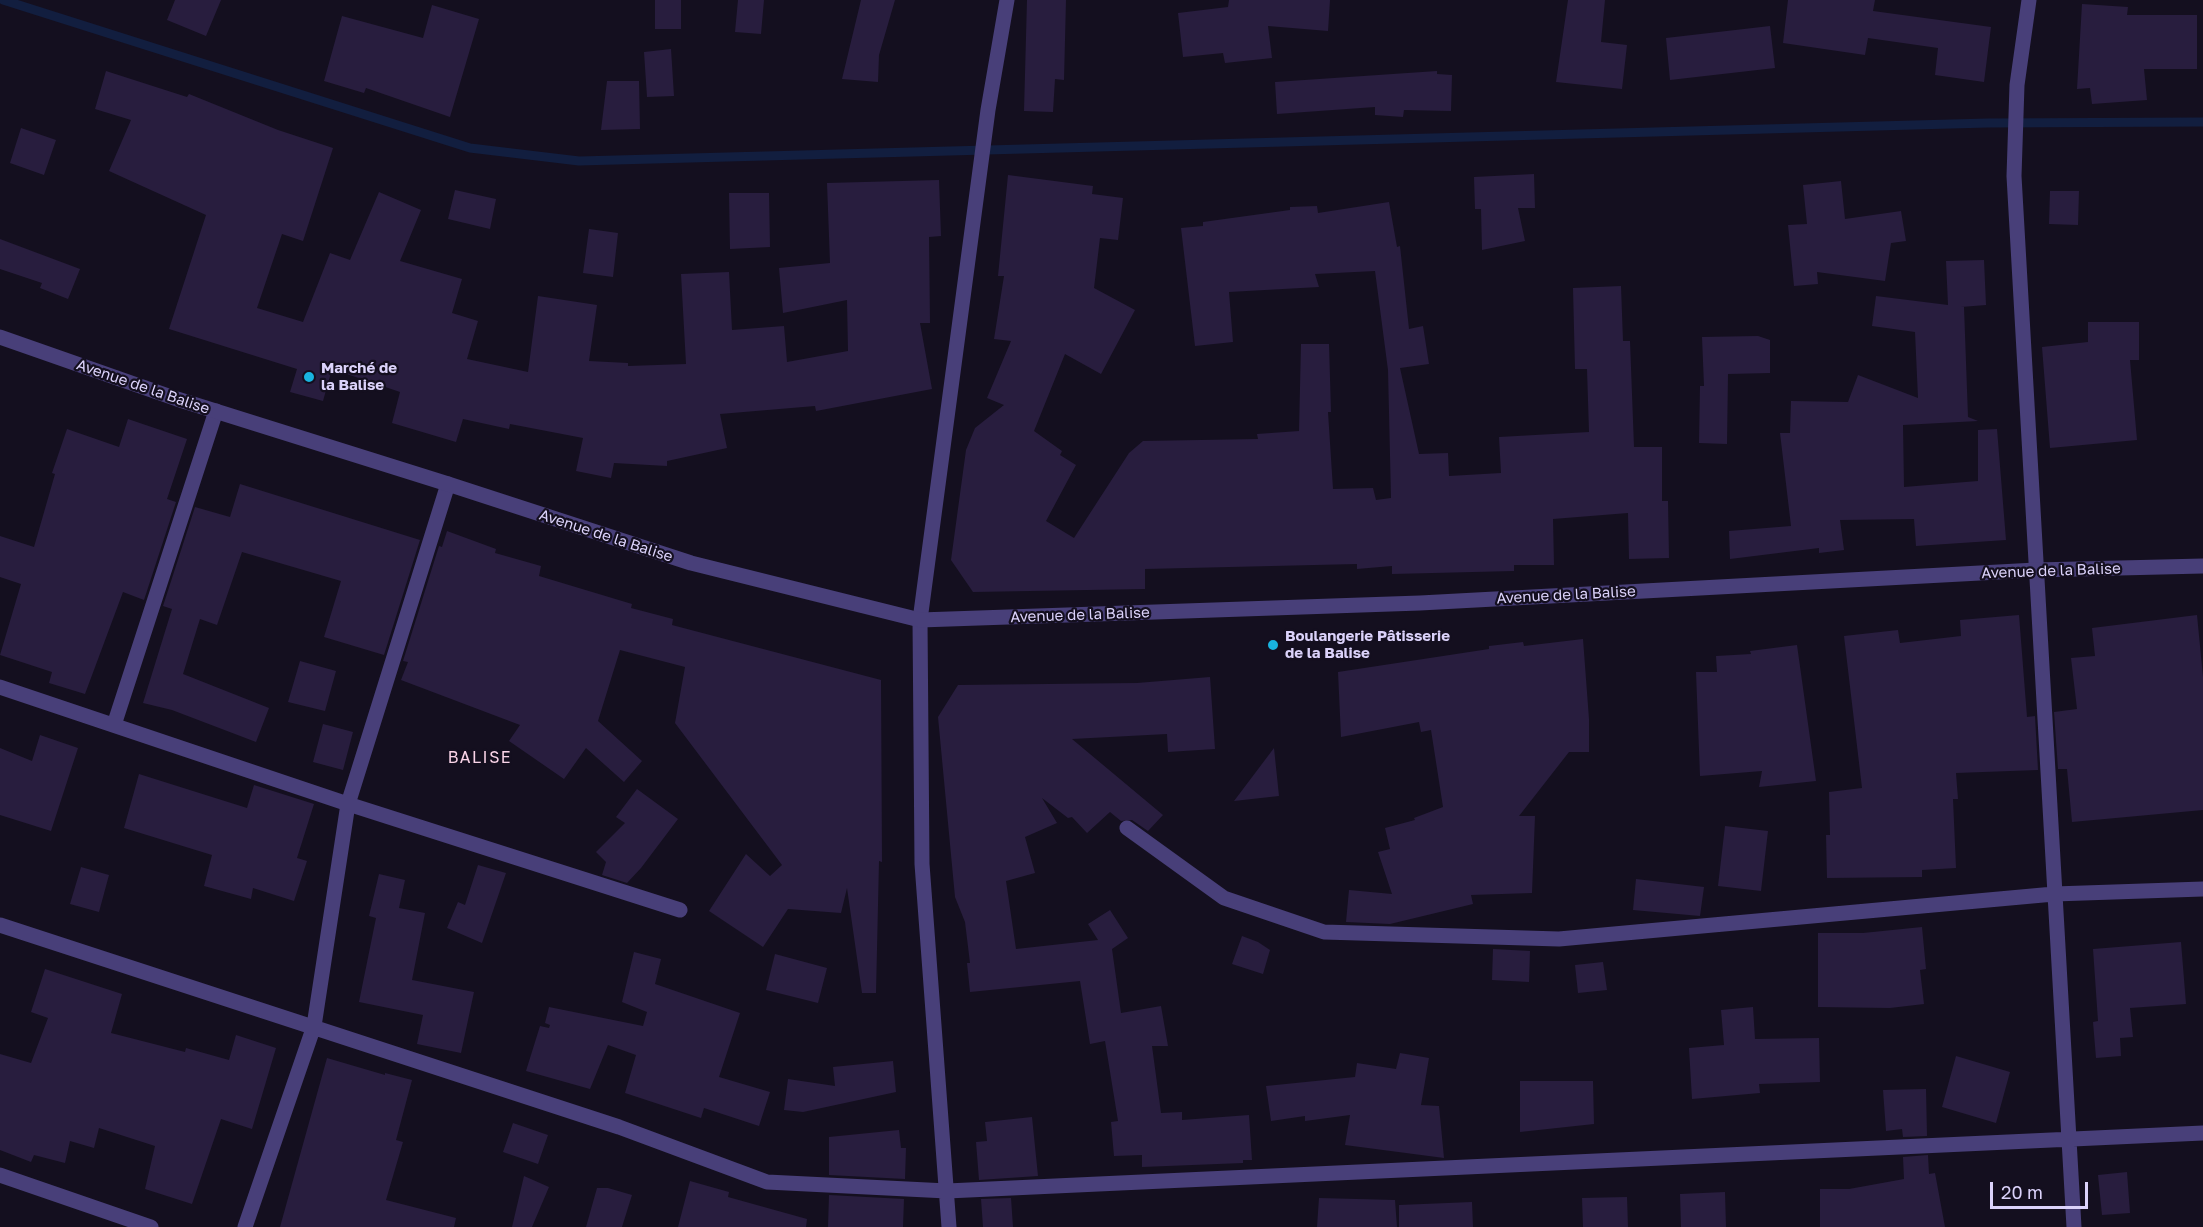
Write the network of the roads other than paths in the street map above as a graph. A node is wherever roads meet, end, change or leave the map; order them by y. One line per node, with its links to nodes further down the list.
1 (1007, 0): 8 (street)
2 (2029, 0): 7 (street)
3 (0, 337): 4 (street, Avenue de la Balise)
4 (216, 411): 5 (street, Avenue de la Balise); 10 (street)
5 (448, 484): 8 (street, Avenue de la Balise); 11 (street)
6 (2203, 566): 7 (street, Avenue de la Balise)
7 (2036, 570): 8 (street, Avenue de la Balise); 14 (street)
8 (920, 620): 21 (street)
9 (0, 687): 10 (street)
10 (114, 725): 11 (street)
11 (348, 804): 15 (street); 17 (street)
12 (1127, 828): 14 (street)
13 (2203, 889): 14 (street)
14 (2054, 894): 19 (street)
15 (680, 910)
16 (0, 926): 17 (street)
17 (314, 1026): 21 (street); 23 (street)
18 (2203, 1133): 19 (street)
19 (2071, 1139): 21 (street); 25 (street)
20 (0, 1175): 22 (street)
21 (946, 1191): 24 (street)
22 (151, 1227)
23 (245, 1227)
24 (949, 1227)
25 (2074, 1227)

